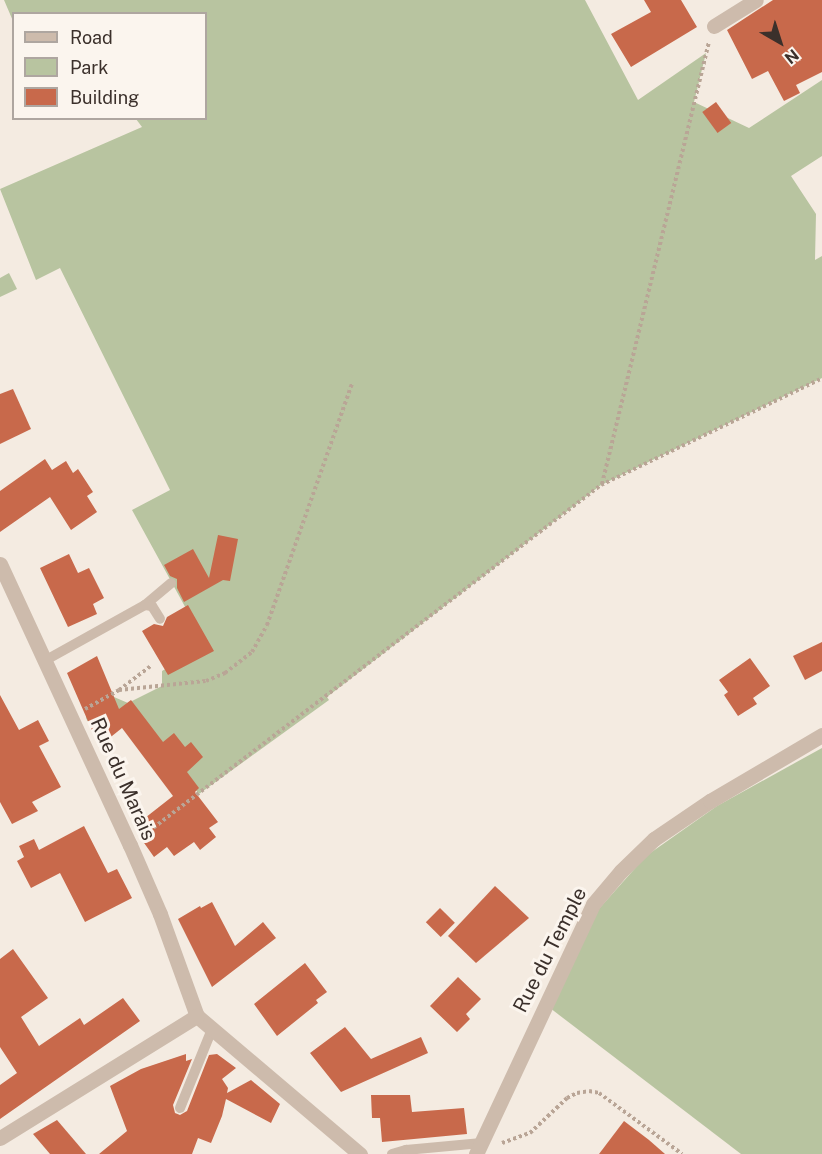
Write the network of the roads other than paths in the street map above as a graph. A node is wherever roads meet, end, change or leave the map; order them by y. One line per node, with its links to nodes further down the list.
1 (756, 0): 2 (street)
2 (714, 26)
3 (0, 564): 7 (street, Rue du Marais)
4 (171, 583): 5 (lane)
5 (145, 605): 6 (lane); 7 (lane)
6 (160, 619)
7 (46, 660): 9 (street, Rue du Marais)
8 (822, 735): 13 (street, Rue du Temple)
9 (197, 1016): 10 (street, Rue du Marais); 12 (street)
10 (212, 1029): 11 (lane); 14 (street, Rue du Marais)
11 (180, 1108)
12 (0, 1138)
13 (479, 1148): 15 (lane, Rue du Temple)
14 (360, 1154)
15 (392, 1154)

